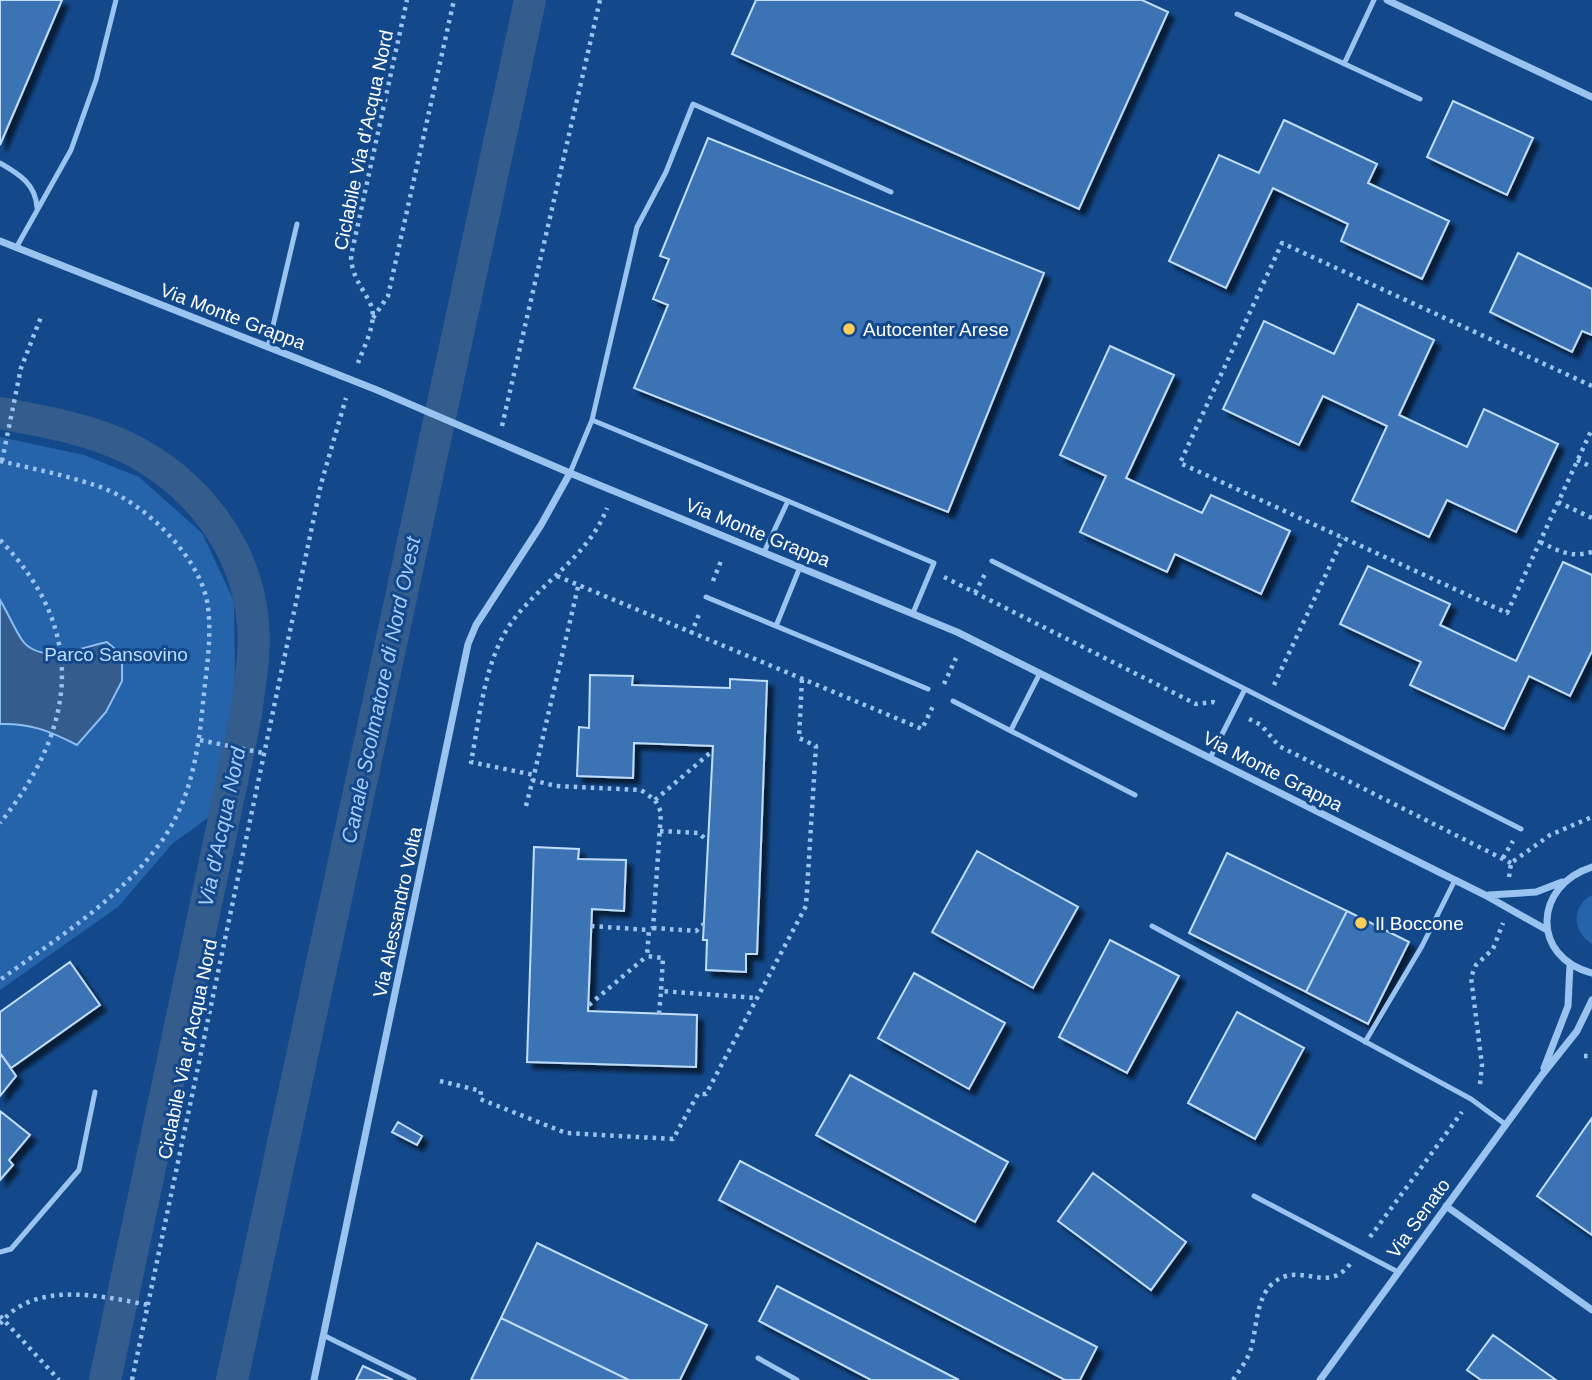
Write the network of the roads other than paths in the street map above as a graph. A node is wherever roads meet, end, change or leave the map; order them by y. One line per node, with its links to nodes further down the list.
1 (116, 0): 10 (lane)
2 (1374, 0): 5 (lane)
3 (1387, 0): 6 (street)
4 (1237, 14): 5 (lane)
5 (1344, 64): 7 (lane)
6 (1592, 97)
7 (1419, 99)
8 (0, 163): 10 (lane)
9 (891, 192): 15 (lane)
10 (37, 211): 13 (lane)
11 (297, 224): 14 (lane)
12 (0, 242): 13 (street, Via Monte Grappa)
13 (16, 248): 14 (street, Via Monte Grappa)
14 (268, 347): 16 (street, Via Monte Grappa)
15 (592, 421): 16 (lane); 17 (lane)
16 (570, 473): 18 (street, Via Monte Grappa); 50 (street, Via Alessandro Volta)
17 (788, 500): 18 (lane); 22 (lane)
18 (764, 552): 20 (street, Via Monte Grappa)
19 (992, 561): 26 (lane)
20 (800, 567): 22 (street, Via Monte Grappa); 23 (lane)
21 (706, 597): 23 (lane)
22 (913, 613): 24 (street, Via Monte Grappa)
23 (776, 626): 25 (lane)
24 (1040, 673): 28 (lane); 29 (street, Via Monte Grappa)
25 (928, 689)
26 (1245, 689): 29 (lane); 31 (lane)
27 (953, 701): 28 (lane)
28 (1011, 730): 30 (lane)
29 (1210, 758): 33 (street, Via Monte Grappa)
30 (1135, 796)
31 (1521, 829)
32 (1592, 867): 34 (street, Via Monte Grappa)
33 (1455, 880): 35 (street, Via Monte Grappa); 41 (lane)
34 (1562, 882): 35 (street, Via Monte Grappa); 37 (street)
35 (1485, 895): 37 (street, Via Monte Grappa)
36 (1152, 926): 41 (lane)
37 (1548, 930): 38 (street)
38 (1570, 964): 39 (street); 42 (street, Via Senato)
39 (1592, 973)
40 (1592, 1000): 42 (street, Via Senato)
41 (1365, 1042): 44 (lane)
42 (1542, 1075): 44 (street, Via Senato)
43 (95, 1092): 47 (lane)
44 (1506, 1124): 46 (street, Via Senato)
45 (1254, 1196): 48 (lane)
46 (1447, 1206): 48 (street, Via Senato); 49 (street)
47 (0, 1252)
48 (1398, 1272): 55 (street, Via Senato)
49 (1592, 1310)
50 (323, 1335): 52 (street, Via Alessandro Volta); 53 (lane)
51 (758, 1358): 54 (lane)
52 (314, 1380)
53 (414, 1380)
54 (797, 1380)
55 (1320, 1380)

